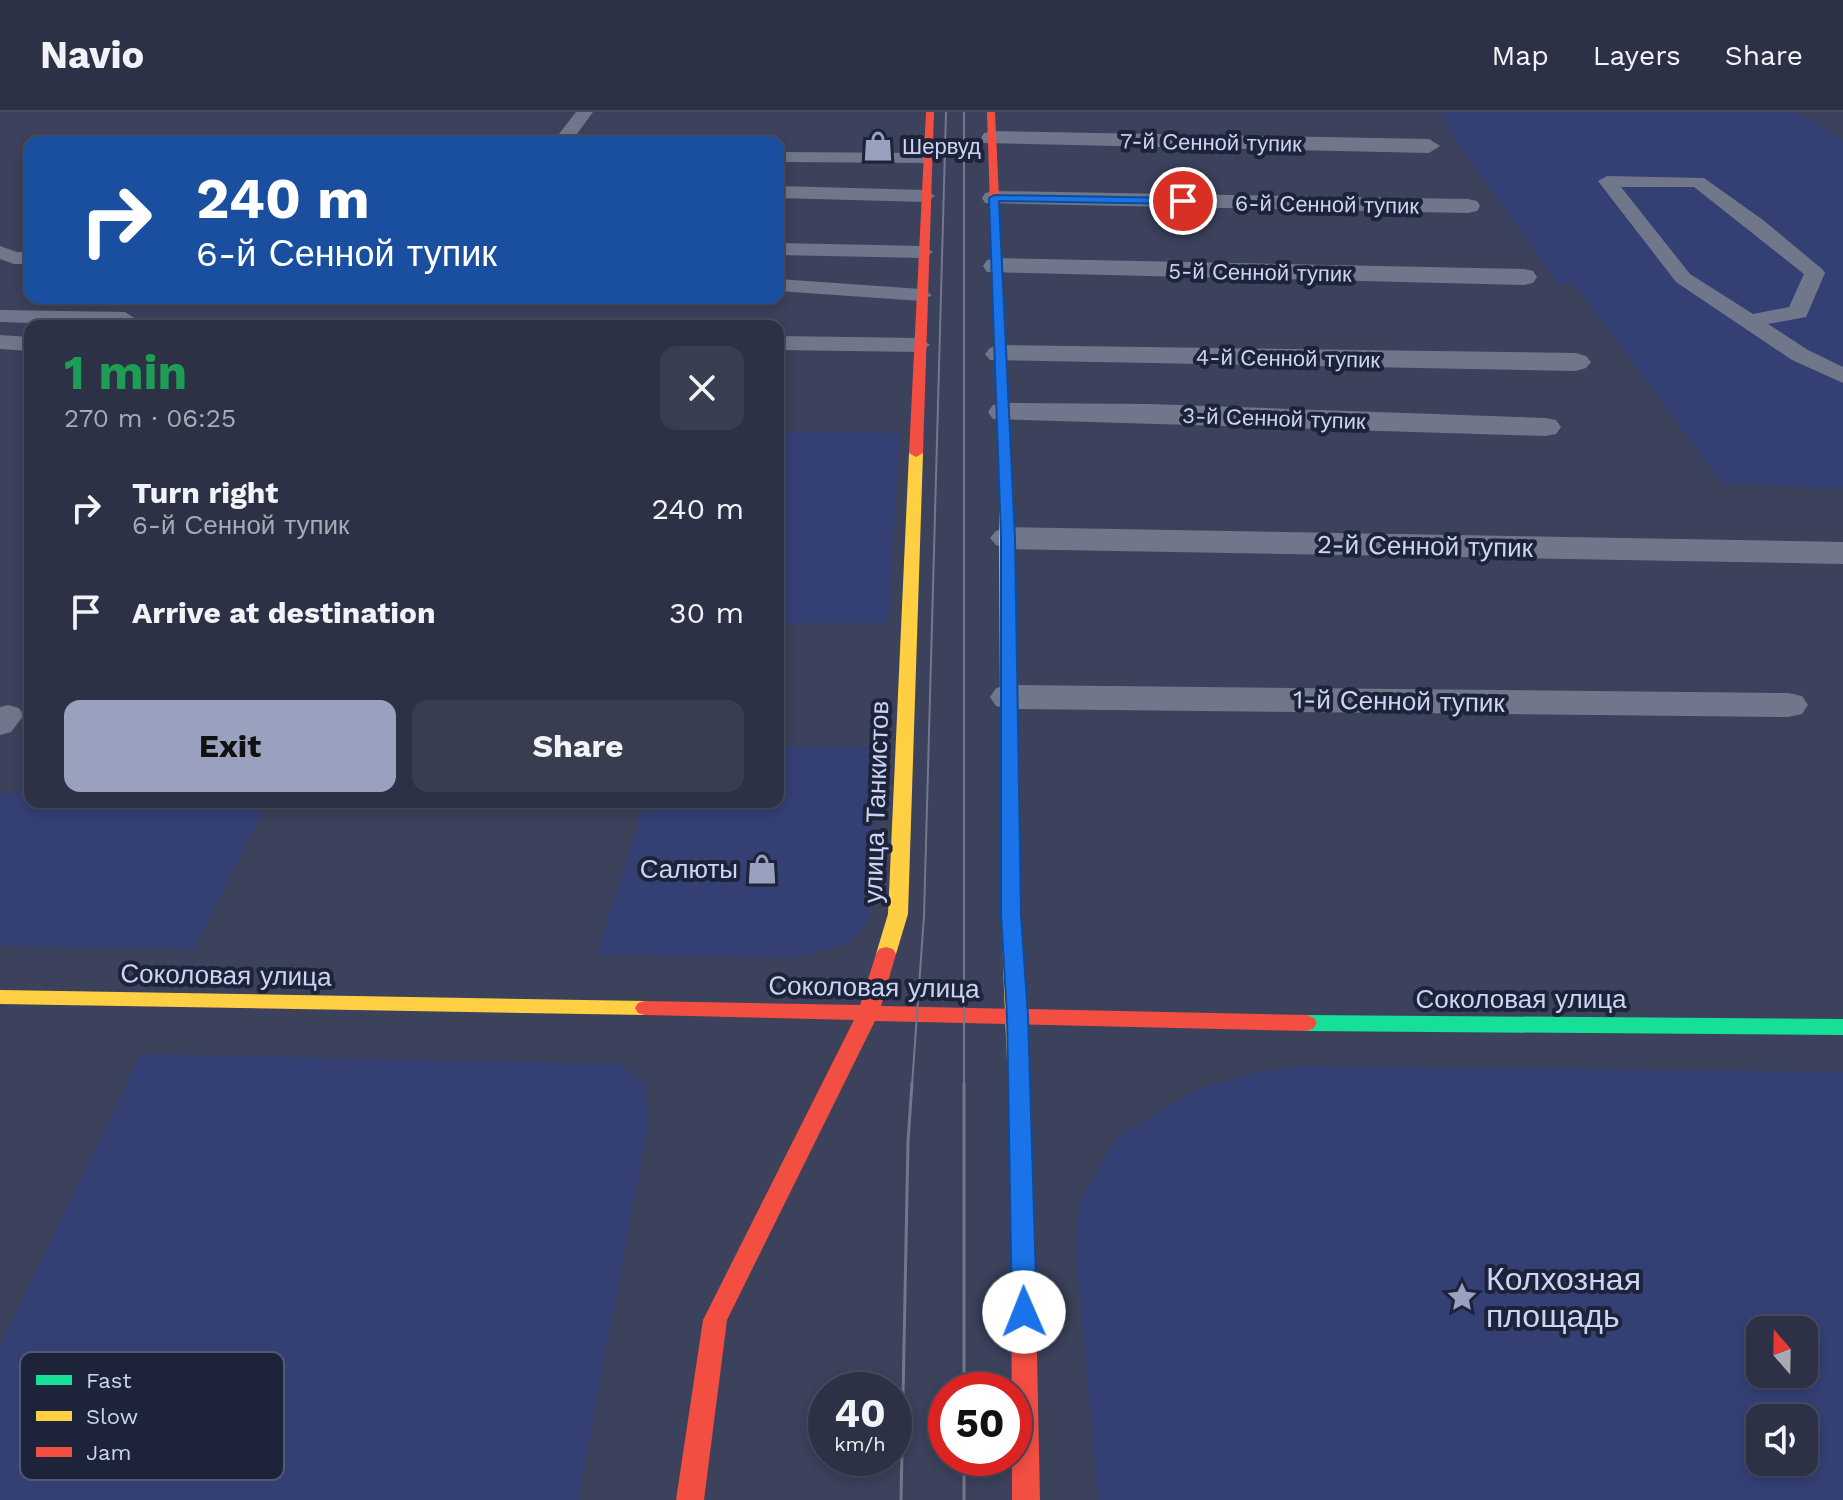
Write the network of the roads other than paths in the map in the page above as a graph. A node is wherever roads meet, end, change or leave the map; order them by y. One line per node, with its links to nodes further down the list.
1 (585, 112): 4 (lane)
2 (930, 112): 8 (main road, улица Танкистов)
3 (991, 112): 5 (main road)
4 (569, 136)
5 (992, 138): 6 (street, 7-й Сенной тупик); 10 (main road)
6 (1429, 146)
7 (784, 157): 8 (lane)
8 (930, 158): 11 (main road, улица Танкистов)
9 (784, 192): 11 (lane)
10 (994, 198): 12 (street, 6-й Сенной тупик); 18 (main road)
11 (925, 202): 13 (lane); 16 (main road, улица Танкистов)
12 (1468, 206)
13 (784, 208)
14 (784, 249): 16 (lane)
15 (0, 252): 17 (lane)
16 (923, 252): 21 (main road, улица Танкистов)
17 (24, 258)
18 (996, 266): 19 (street, 5-й Сенной тупик); 29 (main road)
19 (1524, 277)
20 (784, 285): 21 (lane)
21 (921, 295): 28 (main road, улица Танкистов)
22 (0, 316): 23 (lane)
23 (125, 319)
24 (1751, 321): 24 (lane); 31 (lane)
25 (0, 342): 27 (lane)
26 (784, 343): 28 (lane)
27 (24, 344)
28 (919, 345): 39 (main road, улица Танкистов)
29 (1000, 354): 30 (street, 4-й Сенной тупик); 32 (main road)
30 (1576, 362)
31 (1843, 376)
32 (1004, 412): 33 (street, 3-й Сенной тупик); 34 (main road)
33 (1545, 427)
34 (1008, 538): 35 (street, 2-й Сенной тупик); 36 (main road)
35 (1843, 553)
36 (1010, 697): 37 (street, 1-й Сенной тупик); 40 (main road)
37 (1788, 705)
38 (0, 997): 39 (main road, Соколовая улица)
39 (868, 1014): 40 (main road, Соколовая улица); 42 (main road, улица Танкистов)
40 (1018, 1016): 41 (main road, Соколовая улица); 43 (main road)
41 (1843, 1027)
42 (690, 1500)
43 (1026, 1500)

